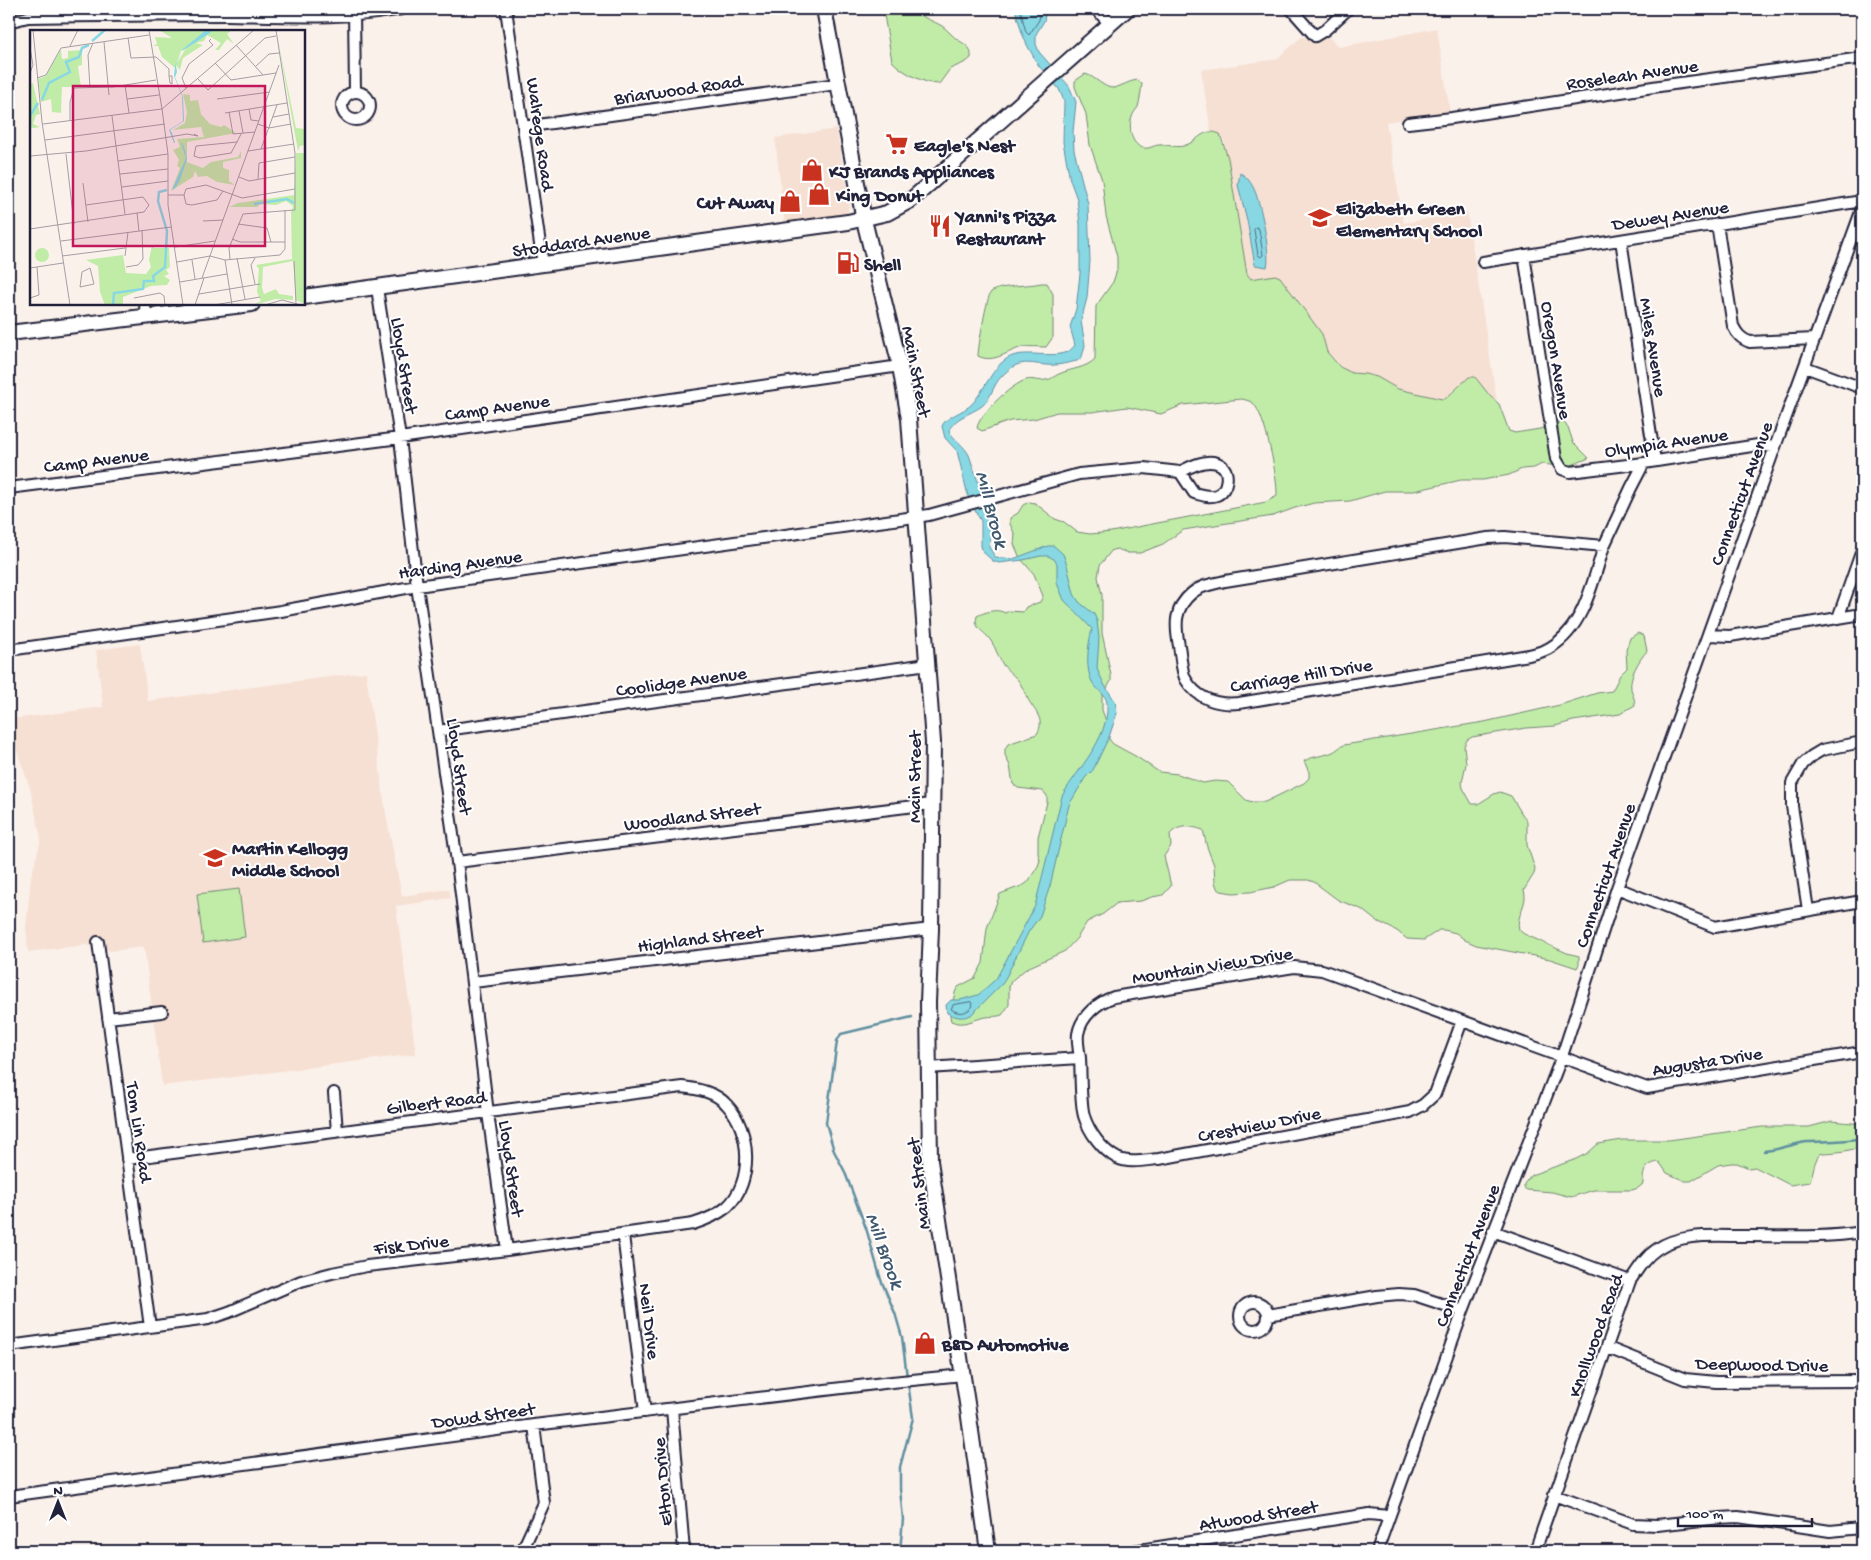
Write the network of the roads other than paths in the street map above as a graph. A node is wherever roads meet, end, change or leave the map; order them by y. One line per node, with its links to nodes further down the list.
1 (402, 9): 9 (street)
2 (506, 9): 16 (street, Walrege Road)
3 (824, 9): 13 (main road, Main Street)
4 (1096, 9): 11 (street)
5 (1127, 9): 11 (main road, Stoddard Avenue)
6 (1291, 9): 7 (street)
7 (1348, 9)
8 (165, 12): 9 (street); 10 (street)
9 (354, 12): 14 (street)
10 (9, 24)
11 (1110, 24): 19 (main road, Stoddard Avenue)
12 (1862, 58): 15 (street, Roseleah Avenue)
13 (837, 84): 16 (street, Briarwood Road); 19 (main road, Main Street)
14 (355, 92)
15 (1408, 123)
16 (523, 127): 24 (street, Walrege Road)
17 (1862, 201): 20 (street, Dewey Avenue)
18 (1862, 208): 30 (street, Connecticut Avenue)
19 (864, 220): 24 (main road, Stoddard Avenue); 31 (main road, Main Street)
20 (1717, 224): 21 (street, Dewey Avenue); 30 (street)
21 (1621, 240): 22 (street, Dewey Avenue); 36 (street, Miles Avenue)
22 (1524, 255): 23 (street, Dewey Avenue); 38 (street, Oregon Avenue)
23 (1483, 262)
24 (543, 265): 25 (main road, Stoddard Avenue)
25 (377, 288): 26 (main road, Stoddard Avenue); 34 (street, Lloyd Street)
26 (305, 297)
27 (237, 305): 28 (main road)
28 (145, 311): 29 (main road)
29 (9, 333)
30 (1814, 339): 32 (street, Connecticut Avenue)
31 (900, 366): 34 (street, Camp Avenue); 41 (main road, Main Street)
32 (1805, 367): 33 (street); 35 (street, Connecticut Avenue)
33 (1862, 388)
34 (400, 438): 40 (street, Camp Avenue); 44 (street, Lloyd Street)
35 (1775, 447): 36 (street, Olympia Avenue); 47 (street, Connecticut Avenue)
36 (1655, 461): 37 (street, Olympia Avenue)
37 (1644, 463): 38 (street, Olympia Avenue); 42 (street, Carriage Hill Drive)
38 (1562, 469)
39 (1180, 472): 39 (street); 41 (street, Harding Avenue)
40 (9, 488)
41 (917, 517): 44 (street, Harding Avenue); 49 (main road, Main Street)
42 (1604, 546): 42 (street, Carriage Hill Drive)
43 (1862, 550): 46 (street)
44 (417, 586): 48 (street, Harding Avenue); 50 (street, Lloyd Street)
45 (1862, 614): 46 (street)
46 (1838, 618): 47 (street)
47 (1709, 635): 54 (street, Connecticut Avenue)
48 (9, 650)
49 (928, 664): 50 (street, Coolidge Avenue); 52 (main road, Main Street)
50 (438, 731): 53 (street, Lloyd Street)
51 (1862, 742): 56 (street)
52 (931, 804): 53 (street, Woodland Street); 57 (main road, Main Street)
53 (457, 862): 59 (street, Lloyd Street)
54 (1617, 888): 56 (street); 64 (street, Connecticut Avenue)
55 (1862, 901): 56 (street)
56 (1808, 910)
57 (931, 929): 59 (street, Highland Street); 66 (main road, Main Street)
58 (98, 942): 61 (street, Tom Lin Road)
59 (473, 982): 68 (street, Lloyd Street)
60 (162, 1012): 61 (street)
61 (108, 1018): 71 (street, Tom Lin Road)
62 (1462, 1021): 64 (street, Mountain View Drive); 65 (street, Mountain View Drive); 65 (street, Crestview Drive)
63 (1862, 1052): 64 (street, Augusta Drive)
64 (1562, 1056): 72 (street, Connecticut Avenue)
65 (1080, 1058): 66 (street)
66 (928, 1068): 82 (main road, Main Street)
67 (334, 1093): 70 (street)
68 (488, 1113): 69 (street, Gilbert Road); 70 (street, Gilbert Road); 75 (street, Lloyd Street)
69 (738, 1118): 74 (street, Fisk Drive)
70 (337, 1131): 71 (street, Gilbert Road)
71 (127, 1159): 79 (street, Tom Lin Road)
72 (1493, 1231): 76 (street); 77 (street, Connecticut Avenue)
73 (1862, 1232): 76 (street, Knollwood Road)
74 (623, 1234): 75 (street, Fisk Drive); 85 (street, Neil Drive)
75 (507, 1250): 79 (street, Fisk Drive)
76 (1630, 1281): 81 (street, Knollwood Road)
77 (1463, 1311): 78 (street); 89 (street, Connecticut Avenue)
78 (1268, 1315)
79 (150, 1327): 80 (street, Fisk Drive)
80 (9, 1346)
81 (1608, 1348): 83 (street, Deepwood Drive); 87 (street, Knollwood Road)
82 (963, 1375): 84 (street, Dowd Street); 93 (main road, Main Street)
83 (1862, 1381)
84 (672, 1409): 85 (street, Dowd Street); 92 (street, Elton Drive)
85 (645, 1412): 86 (street, Dowd Street)
86 (534, 1425): 88 (street, Dowd Street); 91 (street)
87 (1554, 1495): 90 (street); 96 (street, Knollwood Road)
88 (9, 1496)
89 (1389, 1516): 94 (street, Atwood Street); 95 (street, Connecticut Avenue)
90 (1862, 1528)
91 (522, 1551)
92 (684, 1551)
93 (988, 1551)
94 (1133, 1551)
95 (1377, 1551)
96 (1535, 1551)

